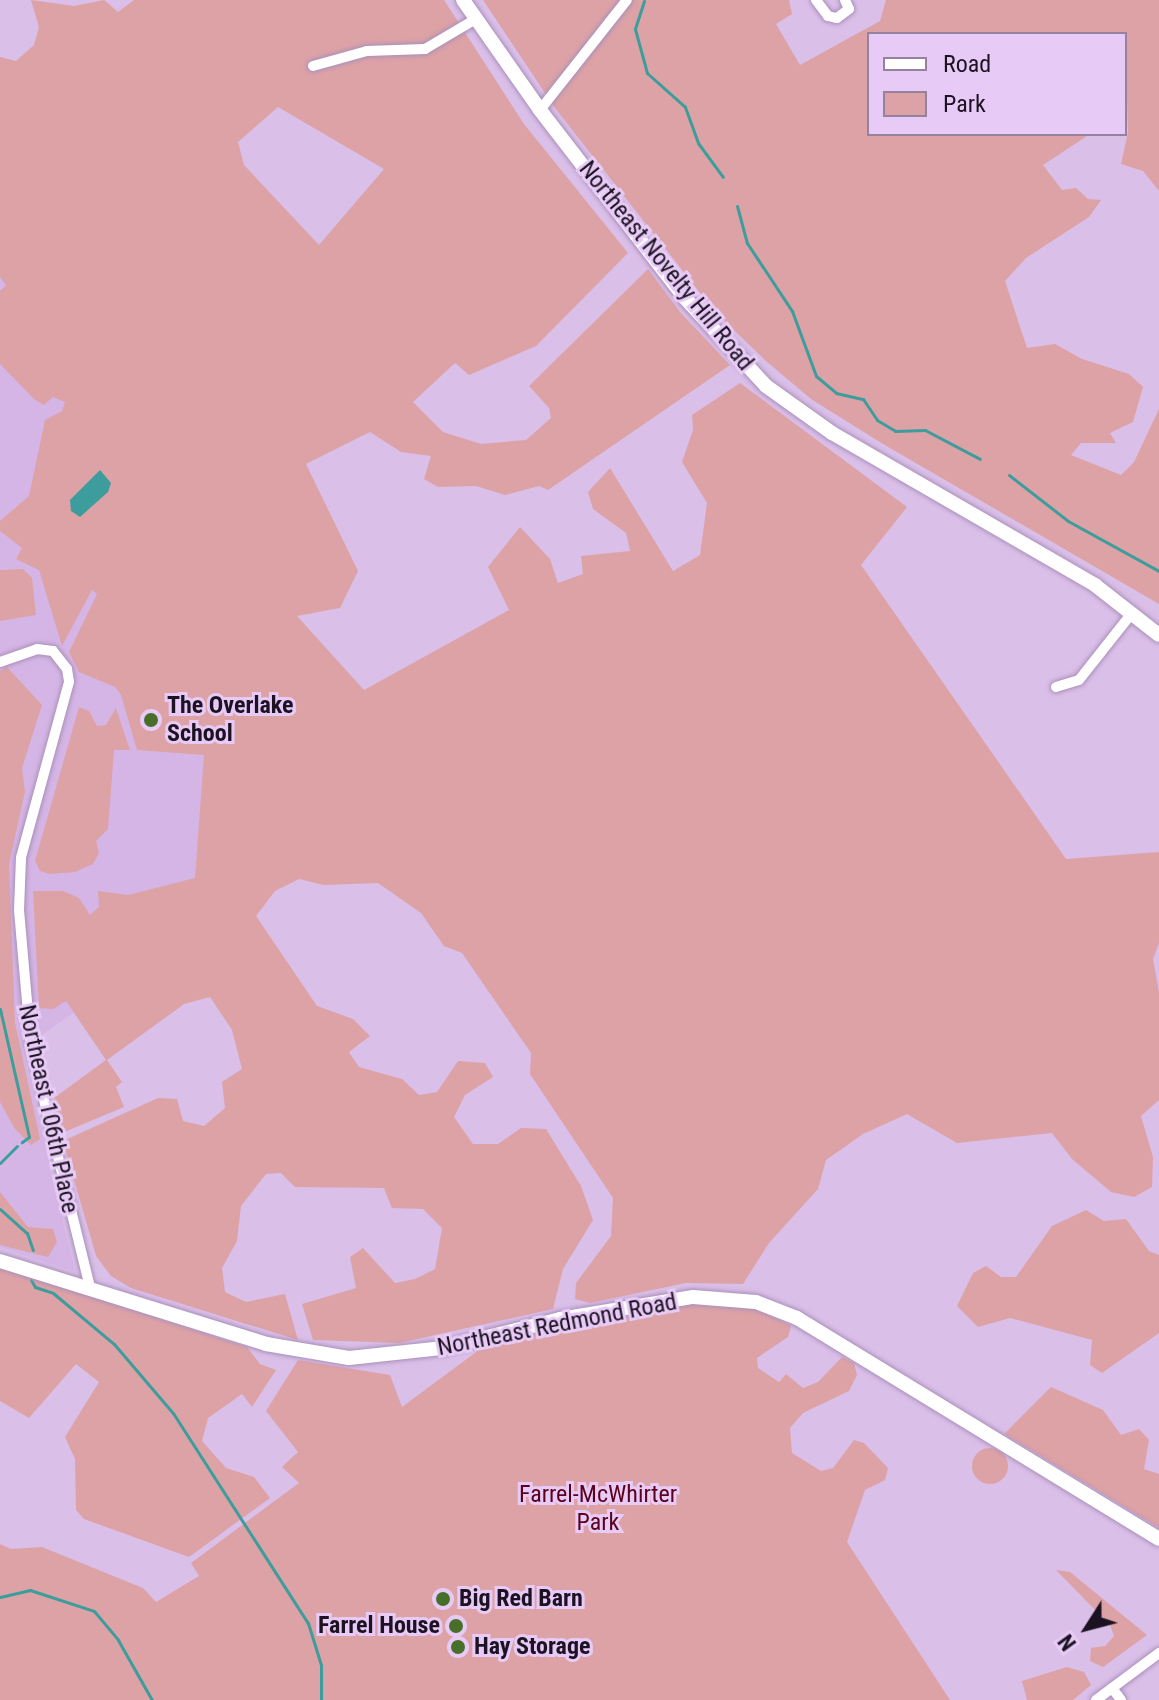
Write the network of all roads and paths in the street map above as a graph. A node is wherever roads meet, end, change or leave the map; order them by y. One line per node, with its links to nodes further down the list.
1 (463, 0): 5 (street, Northeast Novelty Hill Road)
2 (627, 0): 7 (street)
3 (816, 0): 4 (street)
4 (845, 0)
5 (476, 19): 6 (street); 7 (street, Northeast Novelty Hill Road)
6 (313, 66)
7 (540, 110): 8 (street, Northeast Novelty Hill Road)
8 (1132, 613): 9 (street, Northeast Novelty Hill Road); 11 (street)
9 (1159, 635)
10 (0, 662): 13 (street, Northeast 106th Place)
11 (1056, 687)
12 (0, 1261): 13 (street, Northeast Redmond Road)
13 (90, 1288): 14 (street, Northeast Redmond Road)
14 (1159, 1539)
15 (1159, 1653): 16 (street)
16 (1112, 1688): 17 (street); 18 (street)
17 (1096, 1700)
18 (1121, 1700)

